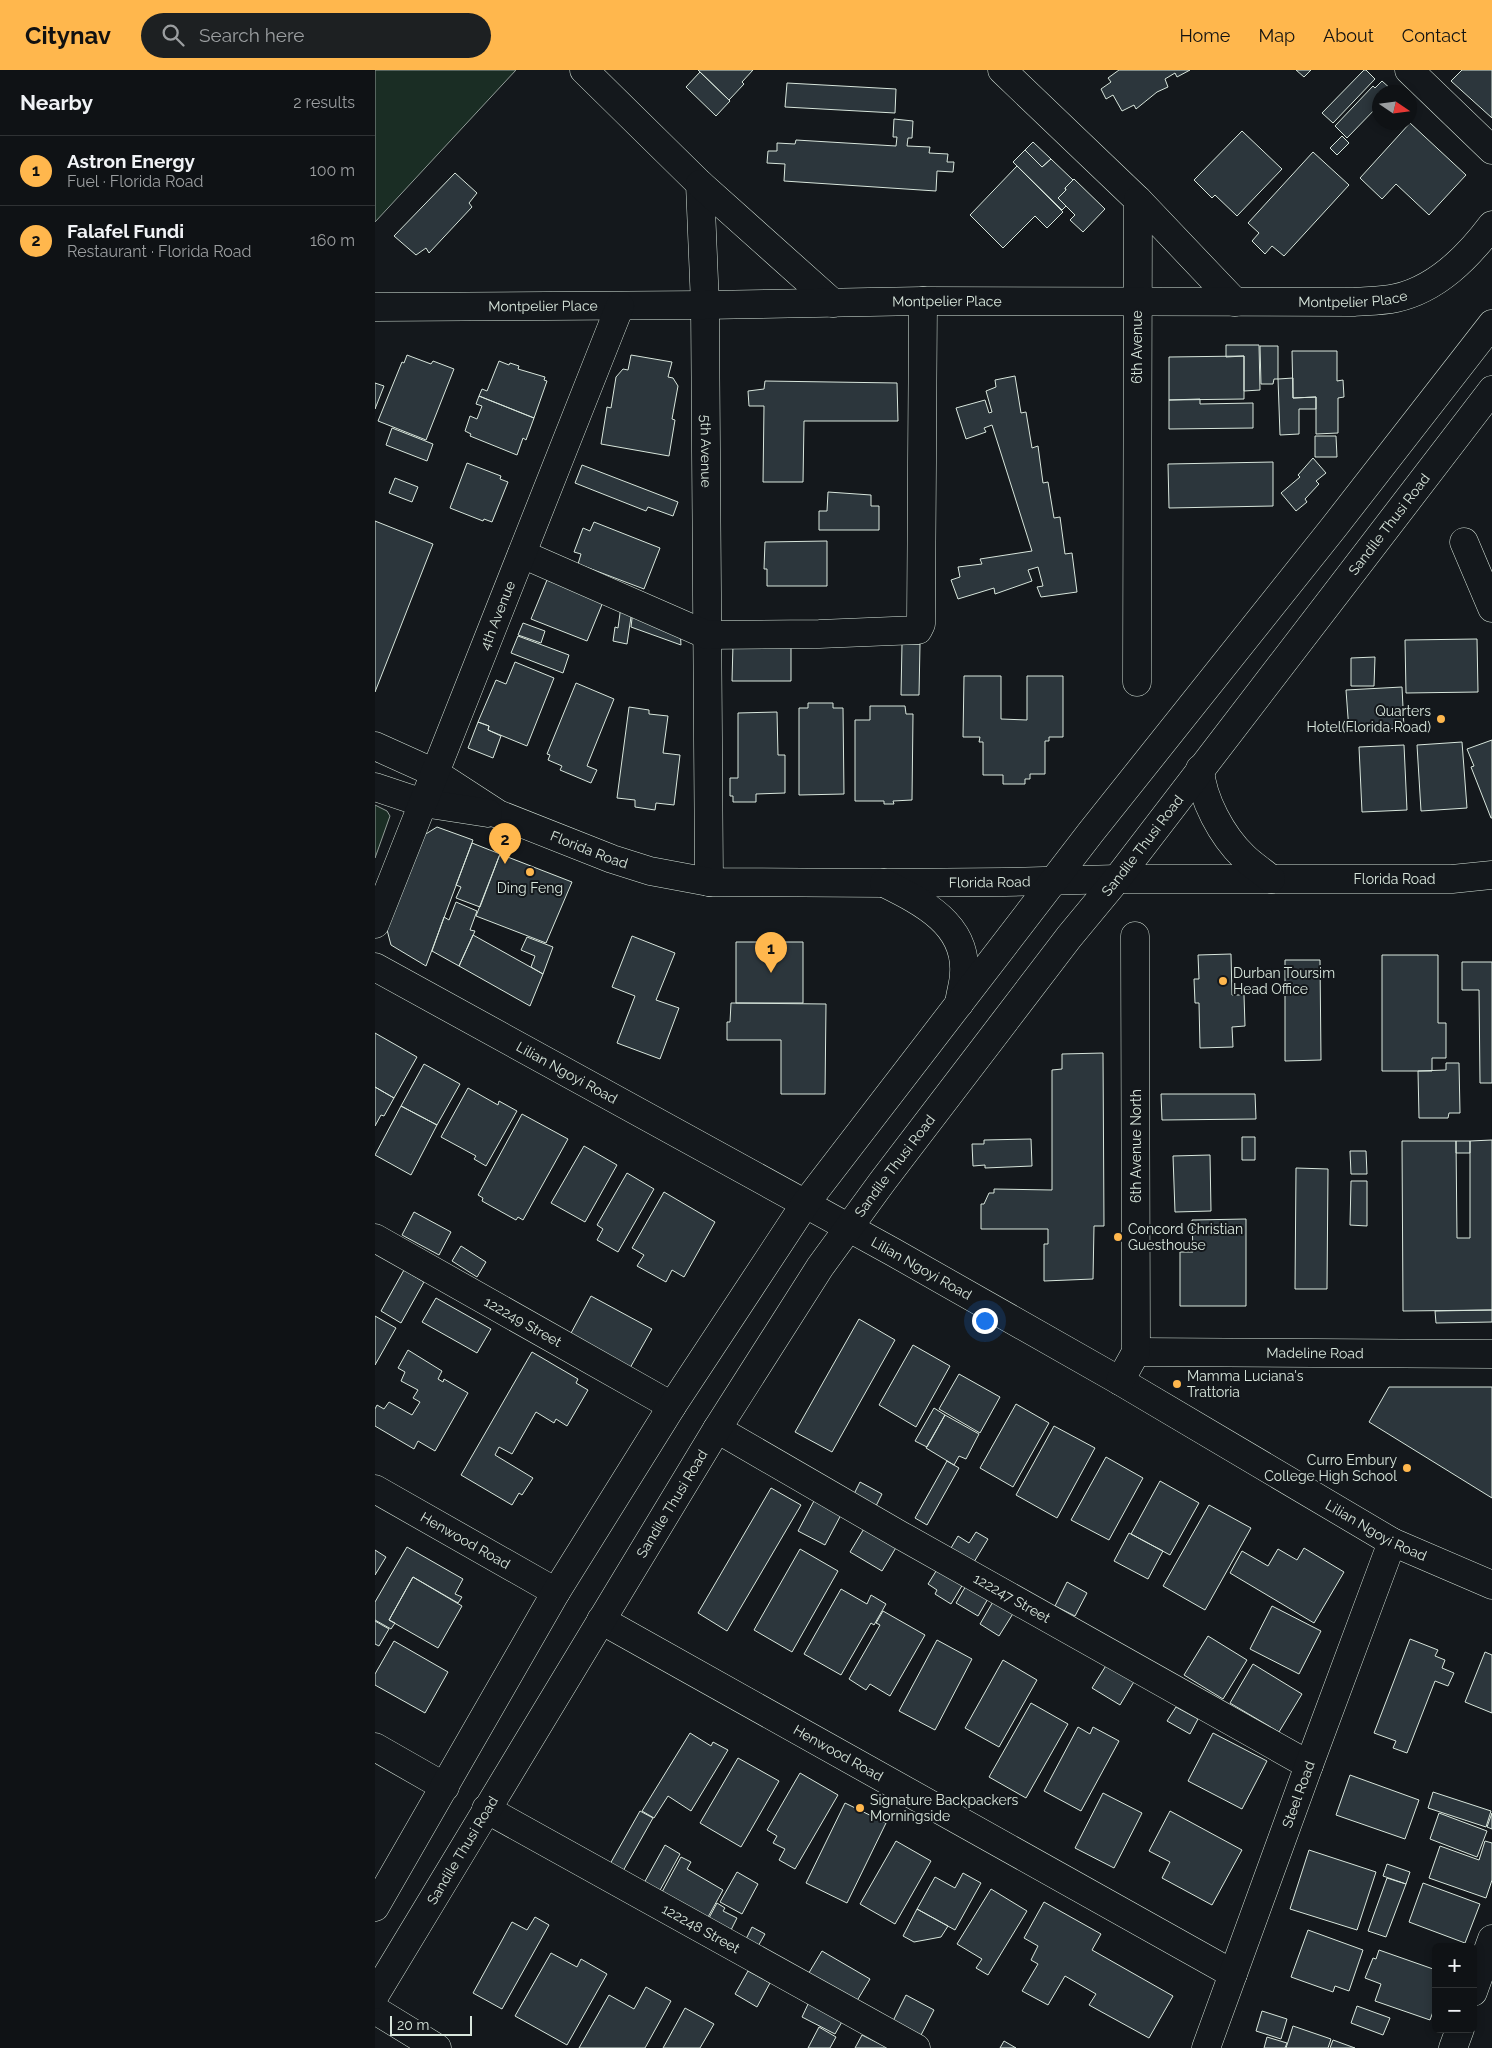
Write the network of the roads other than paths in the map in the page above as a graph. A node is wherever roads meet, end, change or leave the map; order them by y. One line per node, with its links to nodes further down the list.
1 (583, 70): 5 (street)
2 (1002, 70): 6 (street)
3 (1409, 70): 4 (street)
4 (1492, 150)
5 (700, 184): 11 (street); 12 (street, 5th Avenue)
6 (1138, 200): 9 (street, 6th Avenue); 10 (street)
7 (1492, 225): 10 (street, Montpelier Place)
8 (923, 301): 9 (street, Montpelier Place); 11 (street, Montpelier Place); 20 (street)
9 (1137, 301): 10 (street, Montpelier Place); 21 (street, 6th Avenue)
10 (1235, 302)
11 (833, 303): 12 (street, Montpelier Place)
12 (705, 305): 13 (street, Montpelier Place); 20 (street, 5th Avenue)
13 (620, 306): 14 (street, Montpelier Place); 18 (street, 4th Avenue)
14 (375, 307)
15 (1492, 324): 31 (street)
16 (1492, 390): 23 (street, Sandile Thusi Road)
17 (1464, 542): 19 (street)
18 (522, 554): 20 (street); 24 (street, 4th Avenue)
19 (1492, 608)
20 (707, 635): 32 (street, 5th Avenue)
21 (1137, 682)
22 (375, 746): 24 (street, Florida Road)
23 (1200, 769): 29 (street, Sandile Thusi Road); 30 (street)
24 (435, 773): 26 (street, 4th Avenue); 27 (street, Florida Road)
25 (375, 787): 26 (street, Florida Road)
26 (423, 802): 27 (street, Florida Road); 34 (street, 4th Avenue)
27 (498, 814): 32 (street, Florida Road)
28 (1492, 875): 30 (street, Florida Road)
29 (1117, 879): 30 (street, Florida Road); 31 (street, Florida Road); 39 (street, Sandile Thusi Road)
30 (1271, 879)
31 (1055, 880): 33 (street, Florida Road); 37 (street)
32 (709, 882): 33 (street, Florida Road)
33 (884, 883): 37 (street)
34 (375, 924)
35 (1135, 936): 41 (street, 6th Avenue North)
36 (375, 968): 38 (street, Lilian Ngoyi Road)
37 (958, 1005): 38 (street)
38 (805, 1204): 39 (street, Lilian Ngoyi Road); 44 (street)
39 (848, 1227): 43 (street, Lilian Ngoyi Road); 45 (street, Sandile Thusi Road)
40 (375, 1238): 44 (street, 122249 Street)
41 (1136, 1352): 42 (street, Madeline Road); 43 (street, 6th Avenue North)
42 (1492, 1354)
43 (1120, 1381): 47 (street, Lilian Ngoyi Road)
44 (672, 1406): 49 (street)
45 (717, 1429): 50 (street, Sandile Thusi Road); 52 (street, 122247 Street)
46 (375, 1489): 49 (street, Henwood Road)
47 (1392, 1542): 48 (street, Lilian Ngoyi Road); 52 (street, Steel Road)
48 (1492, 1586)
49 (557, 1592): 53 (street)
50 (601, 1620): 54 (street, Sandile Thusi Road); 57 (street, Henwood Road)
51 (375, 1747): 53 (street)
52 (1309, 1765): 57 (street, Steel Road)
53 (445, 1787): 55 (street)
54 (486, 1810): 59 (street, Sandile Thusi Road); 63 (street, 122248 Street)
55 (375, 1907)
56 (1492, 1940): 58 (street)
57 (1233, 1974): 64 (street, Steel Road)
58 (1474, 1988)
59 (375, 1995)
60 (375, 2010): 62 (street)
61 (1459, 2033): 65 (street)
62 (437, 2048)
63 (916, 2048)
64 (1206, 2048)
65 (1453, 2048)

